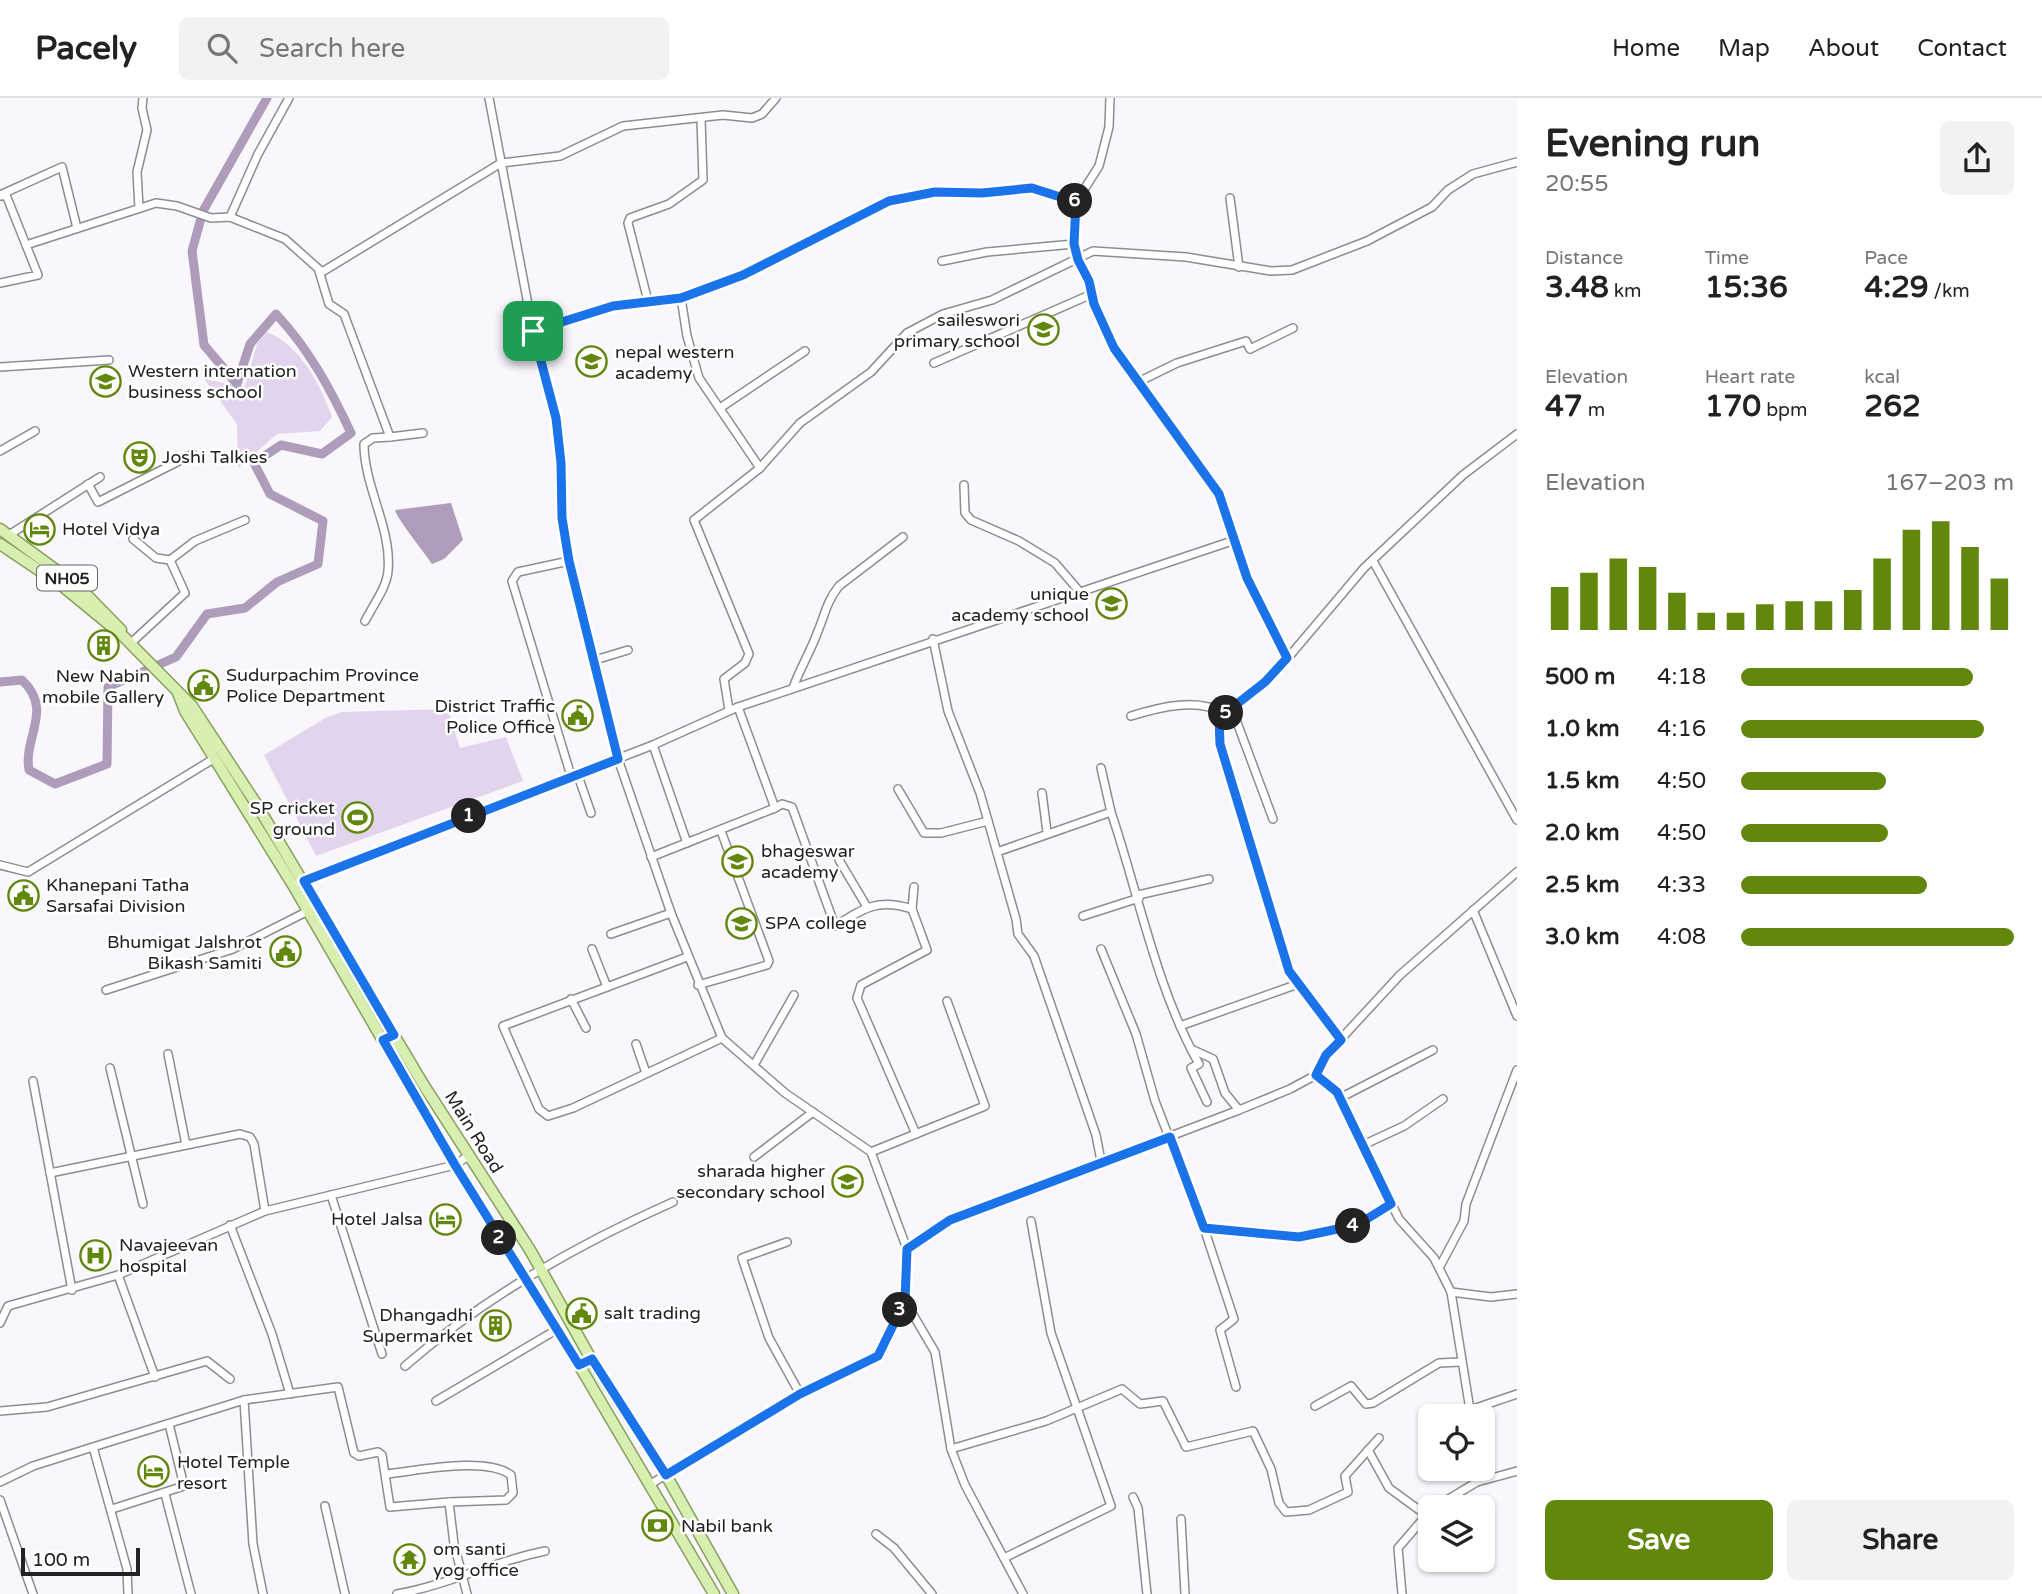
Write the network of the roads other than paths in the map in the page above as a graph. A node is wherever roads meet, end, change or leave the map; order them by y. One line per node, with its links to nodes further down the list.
1 (144, 98): 12 (street)
2 (289, 98): 13 (street)
3 (489, 98): 8 (street)
4 (776, 98): 6 (street)
5 (1110, 98): 11 (street)
6 (701, 119): 8 (street); 24 (street)
7 (1517, 162): 19 (street)
8 (500, 163): 20 (street); 26 (street)
9 (0, 196): 14 (street); 16 (street)
10 (1230, 198): 19 (street)
11 (1076, 202): 15 (street); 23 (street)
12 (139, 208): 13 (street); 14 (street)
13 (230, 216): 20 (street)
14 (77, 228): 16 (street)
15 (1074, 244): 17 (street); 18 (street)
16 (26, 245): 21 (street)
17 (1078, 260): 19 (street); 22 (street); 39 (street)
18 (942, 261)
19 (1239, 267)
20 (319, 270): 36 (street)
21 (0, 283)
22 (1092, 294): 29 (street); 31 (street)
23 (681, 298): 24 (street); 32 (street)
24 (648, 301): 26 (street)
25 (1293, 328): 31 (street)
26 (533, 331): 50 (street)
27 (805, 351): 32 (street)
28 (109, 360): 30 (street)
29 (934, 363)
30 (0, 367)
31 (1138, 382): 47 (street)
32 (720, 408): 39 (street)
33 (35, 430): 37 (street)
34 (423, 433): 36 (street)
35 (1517, 434): 51 (street)
36 (390, 436): 53 (street)
37 (0, 451)
38 (193, 454): 41 (street)
39 (760, 468): 62 (street)
40 (100, 477): 41 (street)
41 (88, 484): 44 (street)
42 (964, 485): 52 (street)
43 (245, 520): 49 (street)
44 (5, 532): 55 (main road, NH05)
45 (903, 537): 59 (street)
46 (132, 539): 49 (street)
47 (1232, 541): 52 (street); 57 (street)
48 (0, 544): 55 (main road, NH05)
49 (170, 561): 55 (street)
50 (569, 561): 58 (street); 69 (street)
51 (1373, 561): 57 (street); 76 (street)
52 (1079, 592): 54 (street)
53 (365, 621)
54 (933, 639): 59 (street); 77 (street)
55 (129, 642): 60 (main road, Main Road / NH05)
56 (628, 650): 58 (street)
57 (1287, 658): 63 (street)
58 (596, 660): 67 (street)
59 (793, 688): 61 (street)
60 (178, 693): 66 (main road, Main Road / NH05); 87 (main road, Main Road / NH05)
61 (738, 706): 62 (street); 72 (street)
62 (729, 710): 65 (street)
63 (1228, 711): 64 (street); 75 (street); 100 (street)
64 (1131, 716)
65 (653, 745): 67 (street); 80 (street)
66 (215, 758): 84 (street); 87 (main road, Main Road / NH05)
67 (618, 759): 69 (street); 82 (street)
68 (1101, 768): 73 (street)
69 (574, 774): 74 (street); 87 (street)
70 (898, 789): 77 (street)
71 (1042, 793): 79 (street)
72 (775, 808): 78 (street); 90 (street)
73 (1111, 812): 79 (street); 89 (street)
74 (591, 813)
75 (1273, 819)
76 (1517, 820)
77 (988, 821): 81 (street)
78 (721, 831): 80 (street); 101 (street)
79 (1046, 832): 81 (street)
80 (687, 843): 82 (street)
81 (997, 852): 136 (street)
82 (651, 857): 94 (street)
83 (839, 860): 90 (street)
84 (0, 865)
85 (1517, 872): 92 (street)
86 (1209, 879): 89 (street)
87 (298, 883): 93 (main road, Main Road / NH05); 110 (main road, Main Road / NH05)
88 (914, 887): 91 (street)
89 (1139, 896): 95 (street); 108 (street)
90 (867, 907): 91 (street)
91 (912, 909): 128 (street)
92 (1473, 910): 107 (street); 112 (street)
93 (308, 911): 103 (street); 110 (main road, Main Road / NH05)
94 (671, 913): 96 (street); 99 (street)
95 (1083, 916)
96 (611, 934)
97 (592, 949): 102 (street)
98 (1101, 949): 129 (street)
99 (687, 957): 101 (street); 102 (street)
100 (1298, 984): 108 (street); 112 (street)
101 (698, 985): 111 (street)
102 (607, 987): 105 (street)
103 (106, 990)
104 (794, 995): 117 (street)
105 (571, 999): 109 (street); 120 (street)
106 (947, 1001): 128 (street)
107 (1517, 1016)
108 (1180, 1026): 114 (street)
109 (586, 1028)
110 (388, 1037): 134 (main road, Main Road / NH05); 137 (main road, Main Road / NH05)
111 (722, 1038): 117 (street); 120 (street)
112 (1341, 1040): 121 (street)
113 (636, 1044): 120 (street)
114 (1191, 1048): 125 (street); 126 (street)
115 (1433, 1050): 123 (street)
116 (168, 1054): 130 (street)
117 (754, 1065): 127 (street)
118 (110, 1068): 133 (street)
119 (1517, 1070): 149 (street)
120 (646, 1073)
121 (1316, 1075): 123 (street); 126 (street)
122 (33, 1081): 138 (street)
123 (1340, 1098): 131 (street)
124 (1443, 1099): 131 (street)
125 (1207, 1102)
126 (1239, 1110): 129 (street)
127 (813, 1112): 132 (street); 135 (street)
128 (916, 1134): 132 (street)
129 (1170, 1137): 136 (street); 146 (street)
130 (186, 1145): 133 (street); 143 (street)
131 (1363, 1145): 142 (street)
132 (871, 1152): 148 (street)
133 (131, 1156): 138 (street); 141 (street)
134 (468, 1156): 137 (street); 150 (main road, Main Road / NH05)
135 (754, 1157)
136 (1101, 1161): 148 (street)
137 (455, 1165): 139 (street); 152 (main road, Main Road / NH05)
138 (50, 1173): 153 (street)
139 (331, 1195): 143 (street); 160 (street)
140 (673, 1202): 150 (street)
141 (143, 1204)
142 (1391, 1204): 146 (street); 149 (street)
143 (265, 1211): 145 (street)
144 (1031, 1221): 175 (street)
145 (230, 1225): 151 (street); 168 (street)
146 (1204, 1228): 167 (street)
147 (787, 1242): 169 (street)
148 (907, 1249): 156 (street)
149 (1439, 1268): 154 (street)
150 (541, 1271): 152 (street); 161 (main road, Main Road / NH05)
151 (118, 1275): 153 (street); 165 (street)
152 (524, 1279): 159 (main road, Main Road / NH05); 164 (street)
153 (72, 1290): 157 (street)
154 (1451, 1292): 155 (street); 162 (street)
155 (1517, 1294)
156 (905, 1301): 169 (street); 181 (street)
157 (4, 1307): 158 (street)
158 (0, 1323)
159 (556, 1330): 163 (main road, Main Road / NH05); 172 (street)
160 (382, 1354)
161 (592, 1359): 163 (main road); 185 (main road, Main Road / NH05)
162 (1461, 1362): 173 (street); 176 (street)
163 (579, 1365): 188 (main road, Main Road / NH05)
164 (405, 1366)
165 (155, 1377): 166 (street); 177 (street)
166 (230, 1379)
167 (1236, 1387)
168 (290, 1394): 171 (street); 184 (street)
169 (800, 1394): 185 (street)
170 (1517, 1394): 174 (street)
171 (244, 1399): 178 (street); 206 (street)
172 (436, 1401)
173 (1469, 1404)
174 (1493, 1404)
175 (1078, 1405): 181 (street); 182 (street); 201 (street)
176 (1315, 1406)
177 (0, 1411)
178 (169, 1424): 180 (street); 189 (street)
179 (1379, 1438): 182 (street)
180 (93, 1447): 186 (street); 196 (street)
181 (951, 1449): 201 (street)
182 (1368, 1450): 195 (street)
183 (1517, 1471): 187 (street)
184 (386, 1474): 193 (street); 193 (street)
185 (666, 1475): 188 (street); 211 (main road, Main Road / NH05)
186 (0, 1482)
187 (1477, 1482): 190 (street)
188 (649, 1485): 210 (main road, Main Road / NH05)
189 (165, 1494): 196 (street); 205 (street)
190 (1455, 1495)
191 (1133, 1497): 214 (street)
192 (0, 1500): 203 (street)
193 (449, 1502): 202 (street)
194 (325, 1506): 207 (street)
195 (1418, 1507)
196 (112, 1508): 204 (street)
197 (1181, 1519): 215 (street)
198 (1418, 1525): 216 (street)
199 (876, 1534): 212 (street)
200 (544, 1551): 202 (street)
201 (1004, 1558): 213 (street)
202 (462, 1577): 208 (street); 209 (street)
203 (33, 1594)
204 (128, 1594)
205 (191, 1594)
206 (263, 1594)
207 (345, 1594)
208 (397, 1594)
209 (467, 1594)
210 (714, 1594)
211 (733, 1594)
212 (932, 1594)
213 (1023, 1594)
214 (1147, 1594)
215 (1185, 1594)
216 (1402, 1594)

